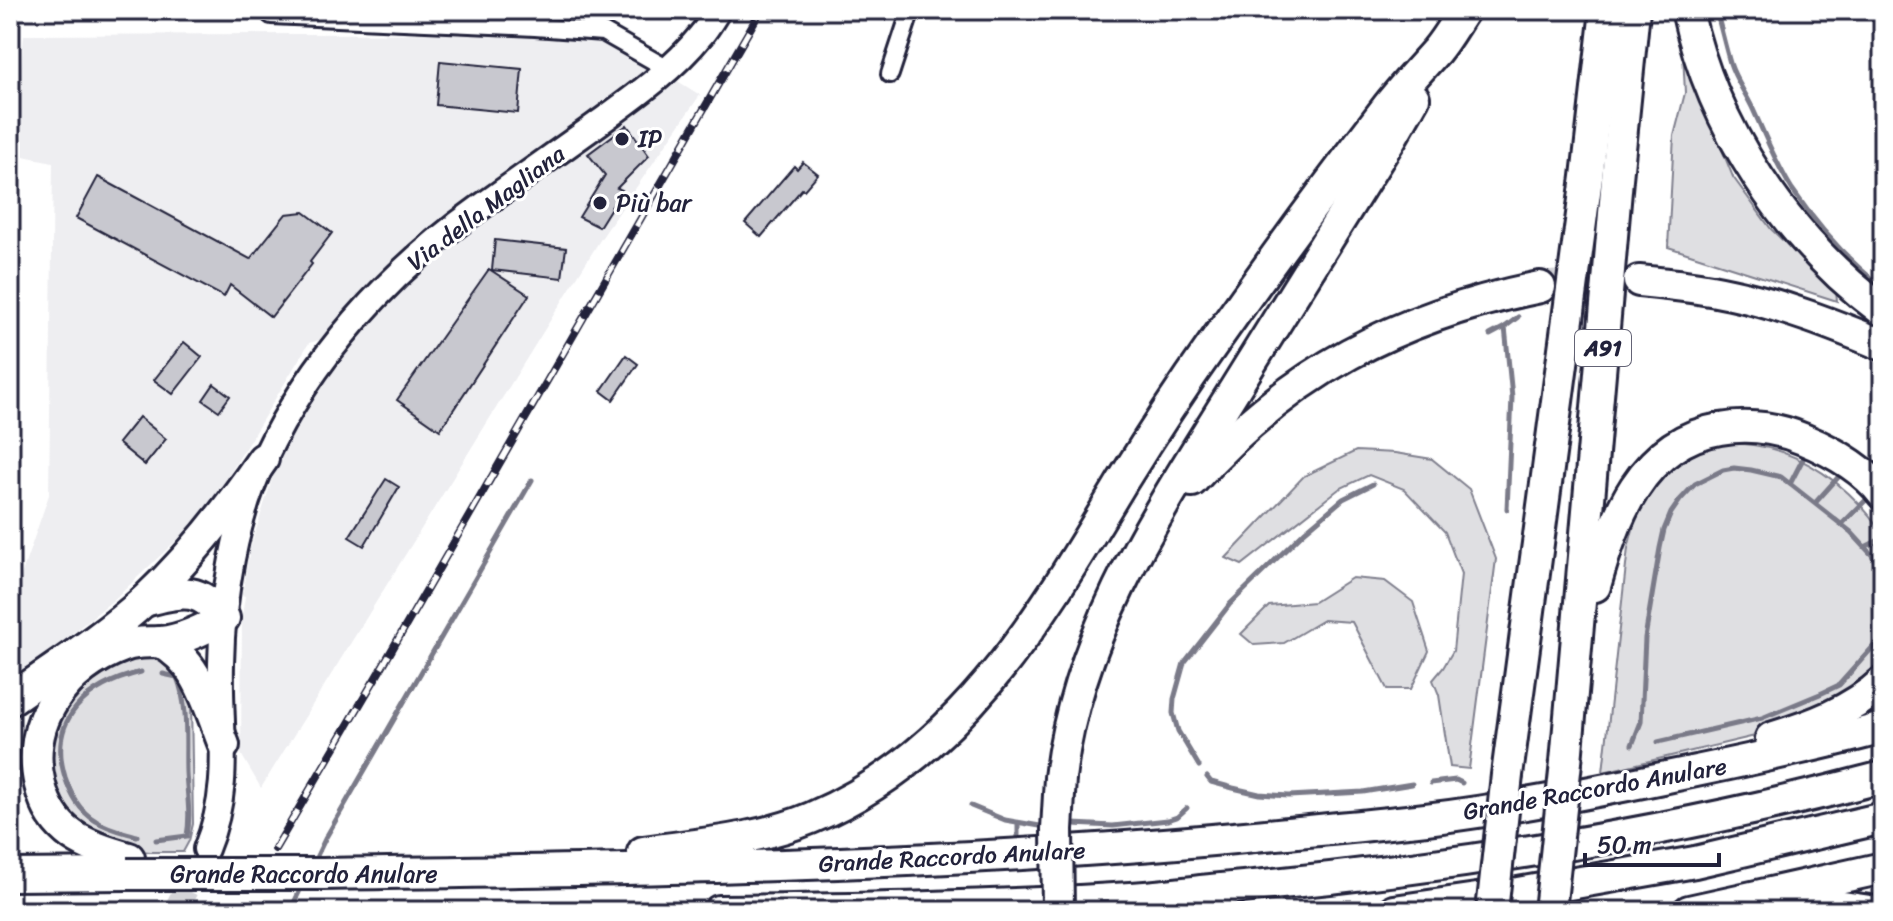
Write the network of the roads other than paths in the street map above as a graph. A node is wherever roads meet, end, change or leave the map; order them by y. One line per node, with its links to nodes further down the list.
1 (271, 10): 8 (street)
2 (718, 10): 10 (main road, Via della Magliana)
3 (911, 10): 11 (street)
4 (1464, 10): 9 (highway)
5 (1606, 10): 38 (highway, A91, bridge)
6 (1634, 10): 23 (highway, A91)
7 (1687, 10): 14 (highway)
8 (535, 18): 10 (street)
9 (1438, 49): 18 (highway); 33 (highway)
10 (668, 69): 16 (main road, Via della Magliana)
11 (890, 74)
12 (1639, 281): 15 (highway)
13 (1540, 287): 18 (highway)
14 (1883, 311)
15 (1883, 345)
16 (263, 459): 19 (highway); 20 (main road, Via della Magliana)
17 (1883, 494): 23 (highway)
18 (1124, 573): 36 (highway, bridge)
19 (144, 601): 20 (highway); 24 (highway)
20 (224, 618): 21 (highway); 26 (main road, Via della Magliana)
21 (160, 642): 26 (highway); 31 (highway)
22 (1883, 682): 28 (highway)
23 (1574, 686): 39 (highway, A91, bridge)
24 (10, 700)
25 (1883, 728): 28 (highway, Grande Raccordo Anulare)
26 (224, 745): 30 (main road, Via della Magliana)
27 (1883, 777): 35 (highway, Grande Raccordo Anulare)
28 (1599, 791): 33 (highway, Grande Raccordo Anulare)
29 (1883, 818): 37 (highway)
30 (206, 849)
31 (128, 866): 33 (highway, Grande Raccordo Anulare, bridge); 34 (highway)
32 (1883, 868): 40 (highway)
33 (488, 872)
34 (10, 875)
35 (719, 911)
36 (1058, 911)
37 (1394, 911)
38 (1492, 911)
39 (1550, 911)
40 (1689, 911)
41 (1783, 911): 42 (highway)
42 (1870, 911)

